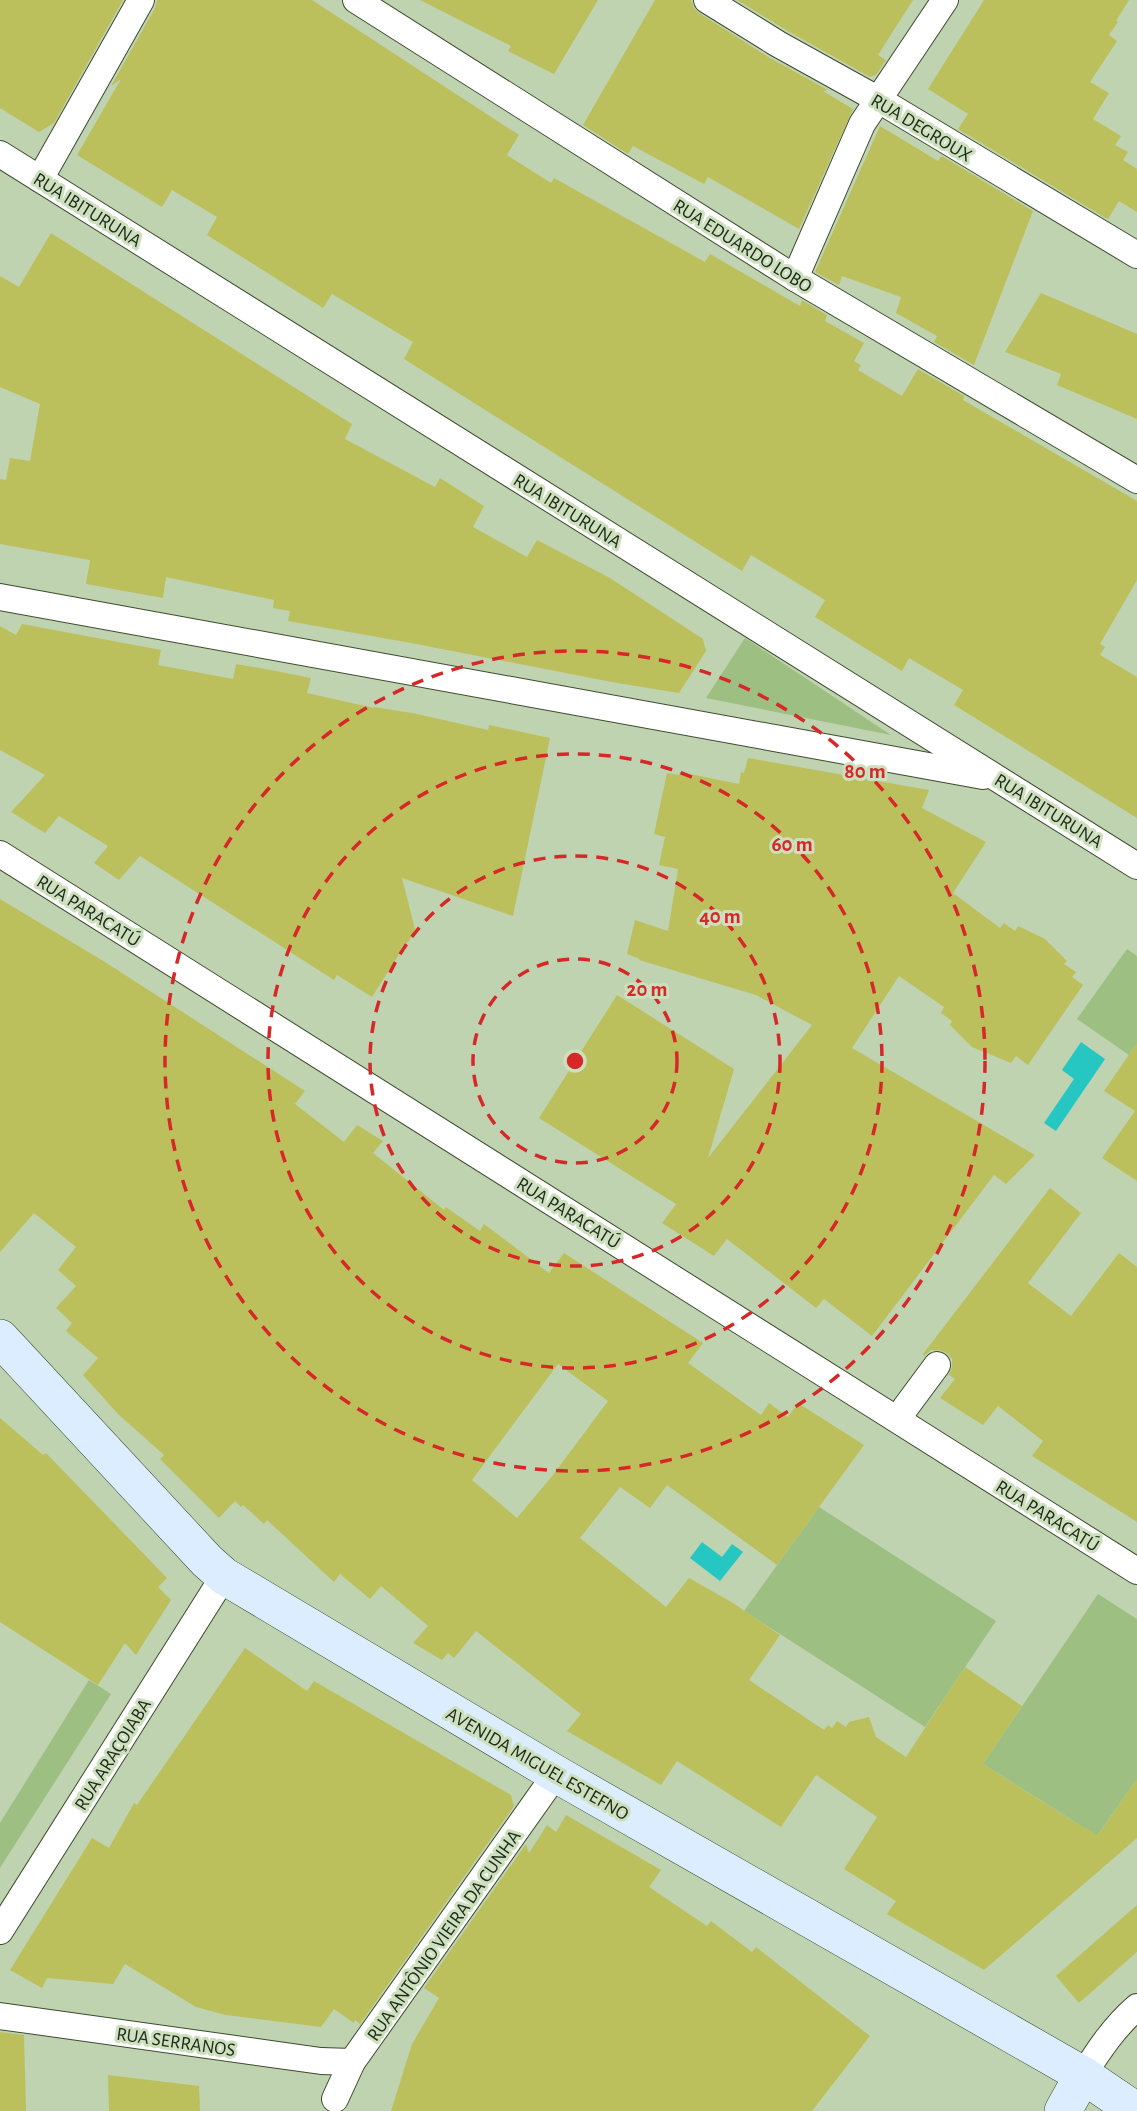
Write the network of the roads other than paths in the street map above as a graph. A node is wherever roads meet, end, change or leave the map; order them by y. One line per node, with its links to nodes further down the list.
1 (141, 0): 7 (street)
2 (356, 0): 9 (street, RUA EDUARDO LOBO)
3 (707, 0): 5 (street, RUA DEGROUX)
4 (945, 0): 5 (street)
5 (879, 100): 8 (street, RUA DEGROUX); 9 (street)
6 (0, 154): 7 (street, RUA IBITURUNA)
7 (40, 179): 12 (street, RUA IBITURUNA)
8 (1137, 255)
9 (795, 278): 10 (street, RUA EDUARDO LOBO)
10 (1137, 480)
11 (0, 597): 12 (street)
12 (1002, 780): 14 (street, RUA IBITURUNA)
13 (0, 854): 17 (street, RUA PARACATÚ)
14 (1137, 866)
15 (0, 1338): 19 (street, AVENIDA MIGUEL ESTEFNO)
16 (937, 1365): 17 (street)
17 (897, 1419): 18 (street, RUA PARACATÚ)
18 (1137, 1571)
19 (224, 1576): 20 (street, AVENIDA MIGUEL ESTEFNO); 21 (street, RUA ARAÇOIABA)
20 (556, 1774): 25 (street, RUA ANTÔNIO VIEIRA DA CUNHA); 26 (street, AVENIDA MIGUEL ESTEFNO)
21 (0, 1931)
22 (1137, 2007): 26 (street)
23 (0, 2016): 24 (street, RUA SERRANOS)
24 (321, 2062): 25 (street, RUA SERRANOS); 27 (street)
25 (352, 2063): 27 (street, RUA ANTÔNIO VIEIRA DA CUNHA)
26 (1083, 2075): 28 (street); 29 (street, AVENIDA MIGUEL ESTEFNO)
27 (335, 2105)
28 (1063, 2111)
29 (1136, 2111)

